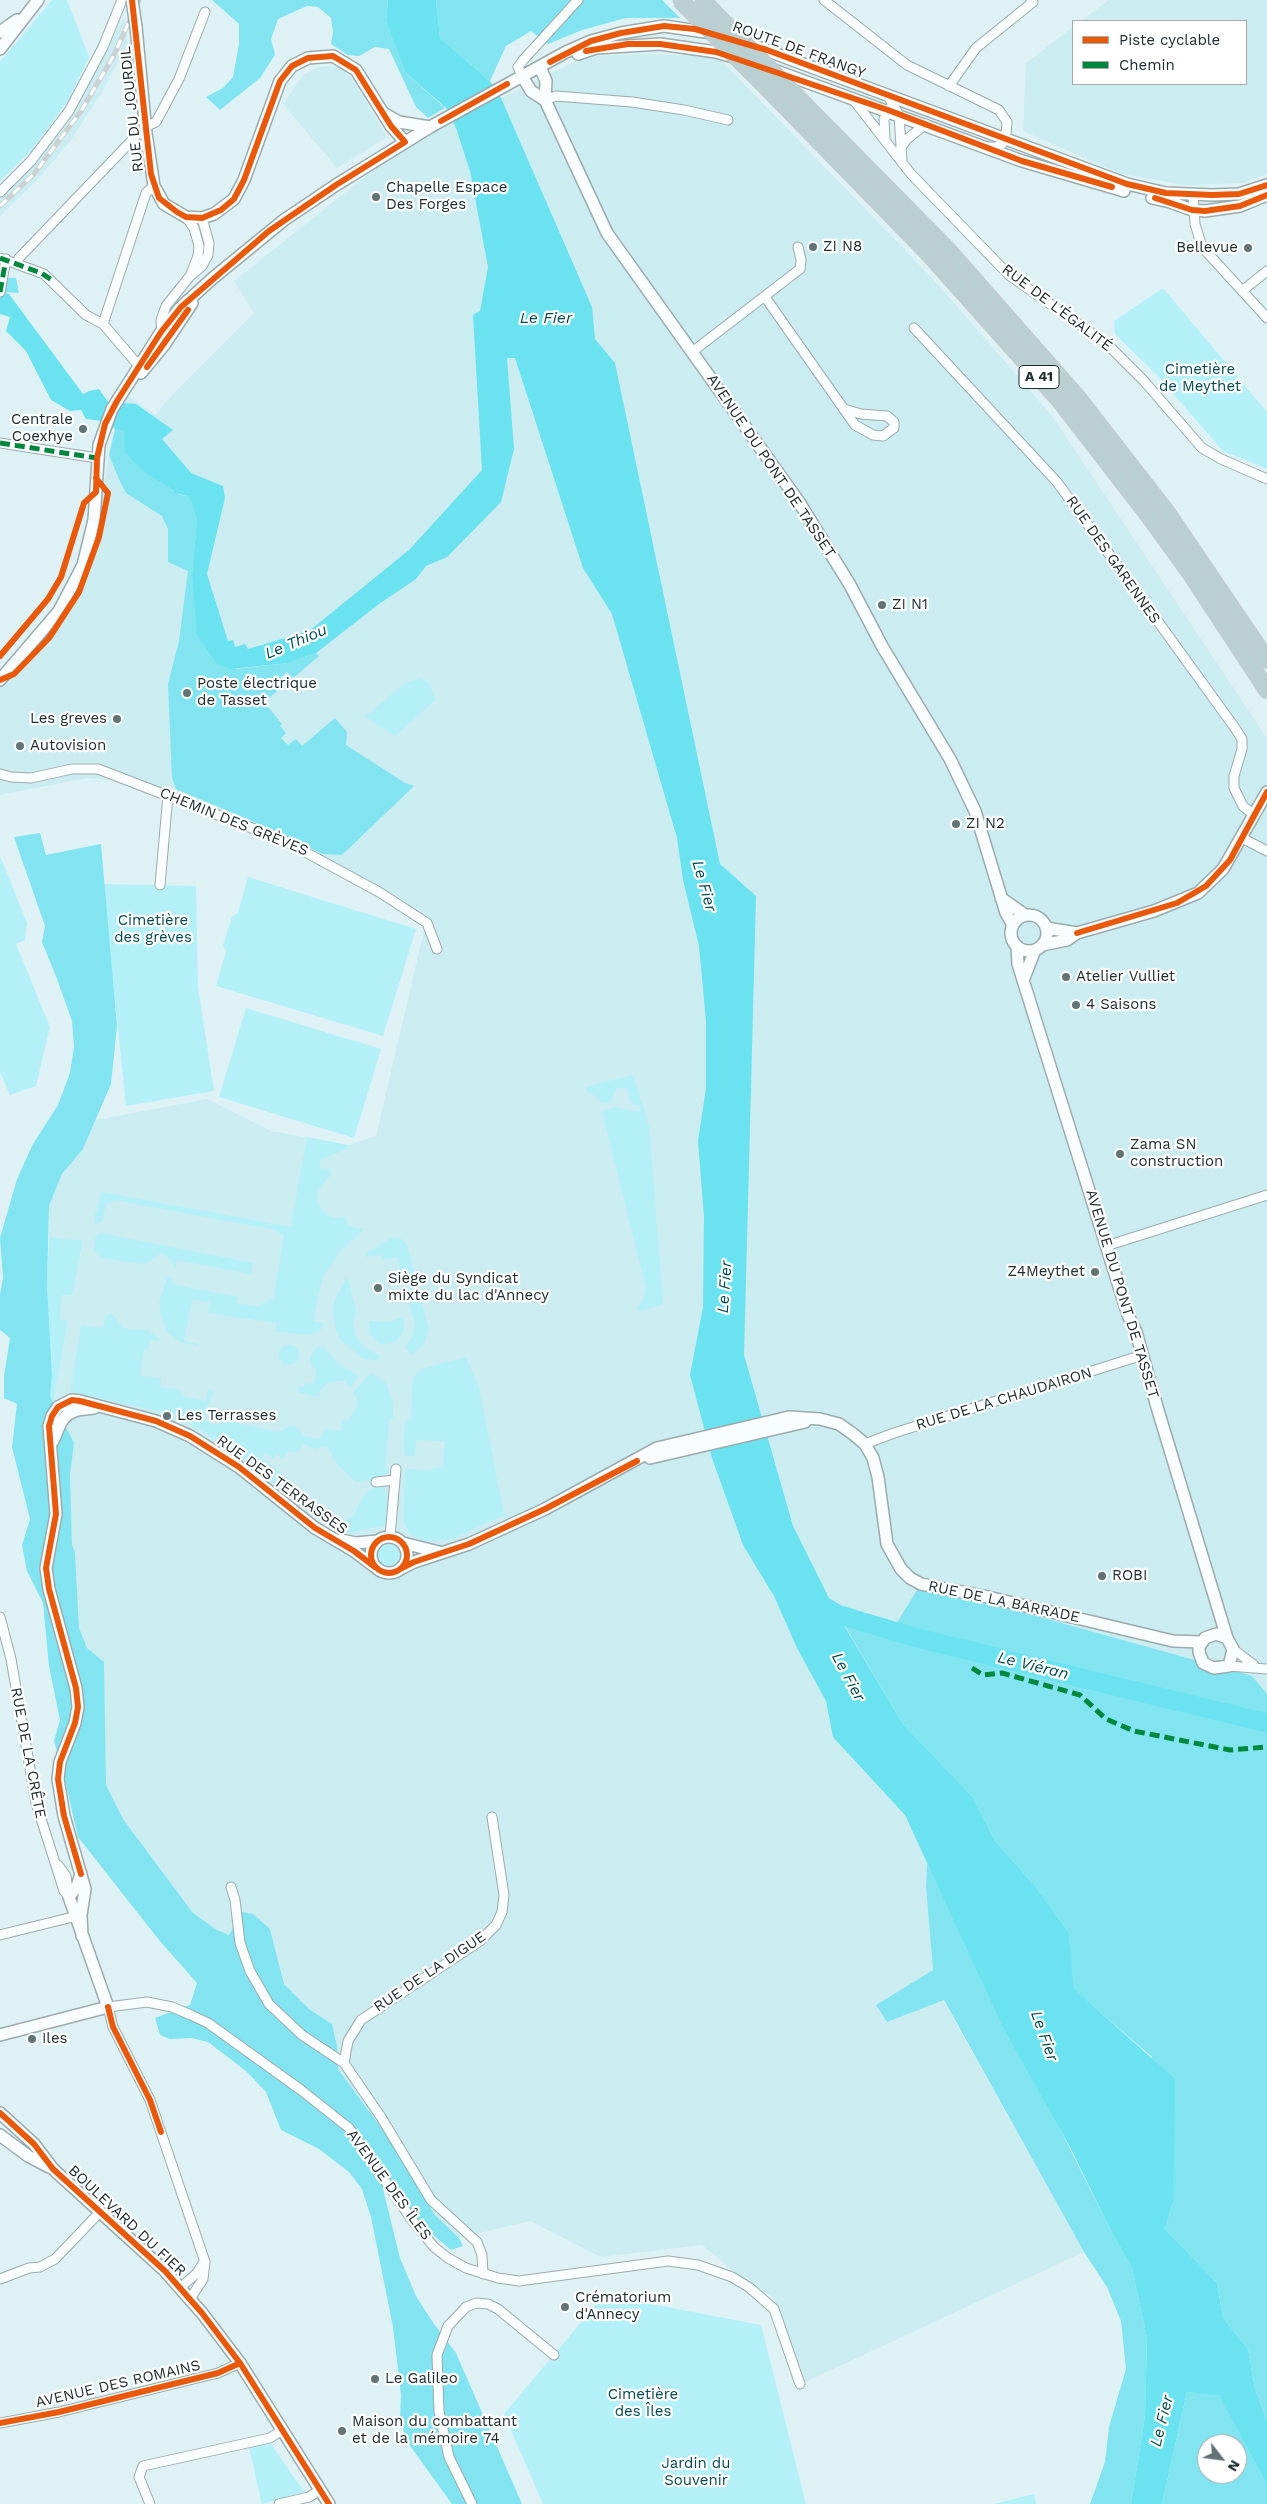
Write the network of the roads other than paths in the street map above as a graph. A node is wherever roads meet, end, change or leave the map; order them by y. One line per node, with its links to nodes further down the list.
1 (122, 0): 31 (street)
2 (132, 0): 22 (street, RUE DU JOURDIL, bridge)
3 (578, 0): 13 (street)
4 (680, 0): 65 (highway, A 41, bridge)
5 (702, 0): 61 (highway, A 41, bridge)
6 (824, 0): 14 (street)
7 (1031, 0): 14 (street)
8 (34, 4): 10 (street); 11 (street)
9 (205, 12): 22 (street)
10 (0, 32)
11 (0, 49)
12 (545, 65): 13 (street, ROUTE DE FRANGY); 15 (street, ROUTE DE FRANGY); 16 (street, AVENUE DU PONT DE TASSET); 17 (street, ROUTE DE FRANGY)
13 (522, 76): 16 (street, AVENUE DU PONT DE TASSET); 21 (street, ROUTE DE FRANGY)
14 (949, 86): 23 (street)
15 (852, 98): 17 (street, ROUTE DE FRANGY); 24 (street, RUE DE L'ÉGALITÉ)
16 (545, 100): 19 (street); 54 (street, AVENUE DU PONT DE TASSET)
17 (897, 108): 20 (street, ROUTE DE FRANGY); 23 (street, ROUTE DE FRANGY); 24 (street); 27 (street)
18 (382, 112): 21 (street); 25 (street); 38 (street)
19 (728, 120)
20 (926, 124): 26 (street, ROUTE DE FRANGY); 27 (street)
21 (430, 127): 25 (street, ROUTE DE FRANGY)
22 (145, 130): 30 (street, RUE DU JOURDIL); 41 (street)
23 (1004, 138): 26 (street); 32 (street, ROUTE DE FRANGY)
24 (886, 141): 28 (street, RUE DE L'ÉGALITÉ)
25 (405, 142): 47 (street, ROUTE DE FRANGY)
26 (984, 147): 35 (street, ROUTE DE FRANGY)
27 (900, 149): 28 (street)
28 (902, 162): 60 (street, RUE DE L'ÉGALITÉ)
29 (1267, 185): 33 (street, ROUTE DE FRANGY)
30 (154, 186): 37 (street, RUE DU JOURDIL); 50 (street)
31 (0, 192)
32 (1193, 194): 33 (street, ROUTE DE FRANGY); 35 (street)
33 (1212, 195): 36 (street)
34 (1267, 195): 36 (street, ROUTE DE FRANGY)
35 (1192, 210): 36 (street, ROUTE DE FRANGY); 39 (street)
36 (1209, 210): 39 (street)
37 (186, 216): 38 (street, RUE DU JOURDIL); 44 (street)
38 (202, 218): 44 (street)
39 (1194, 224): 45 (street)
40 (798, 247): 48 (street)
41 (19, 258)
42 (3, 259): 46 (street); 50 (street)
43 (1267, 271): 45 (street)
44 (190, 276): 52 (street)
45 (1242, 291): 49 (street)
46 (0, 292)
47 (196, 295): 52 (street); 53 (street)
48 (765, 298): 54 (street); 57 (street)
49 (1267, 318)
50 (102, 324): 55 (street)
51 (914, 328): 69 (street, RUE DES GARENNES)
52 (161, 332): 53 (street); 55 (street)
53 (164, 345): 56 (street)
54 (692, 352): 73 (street, AVENUE DU PONT DE TASSET)
55 (139, 366): 56 (street)
56 (130, 382): 59 (street)
57 (844, 409): 57 (street)
58 (0, 443): 59 (street)
59 (97, 458): 62 (street)
60 (1267, 479)
61 (1267, 660)
62 (12, 666): 63 (street); 64 (street)
63 (0, 671)
64 (0, 680)
65 (1267, 690)
66 (0, 774): 68 (street, CHEMIN DES GRÈVES)
67 (1267, 792): 69 (street)
68 (168, 795): 72 (street); 80 (street, CHEMIN DES GRÈVES)
69 (1254, 815): 70 (street)
70 (1242, 838): 71 (street); 77 (street)
71 (1267, 851)
72 (160, 885)
73 (1001, 898): 74 (street); 75 (street, AVENUE DU PONT DE TASSET)
74 (1025, 915): 75 (street); 76 (street)
75 (1013, 925): 78 (street)
76 (1046, 928): 77 (street); 79 (street)
77 (1076, 933): 79 (street)
78 (1017, 946): 79 (street); 81 (street, AVENUE DU PONT DE TASSET)
79 (1038, 948): 81 (street)
80 (437, 949)
81 (1024, 978): 83 (street, AVENUE DU PONT DE TASSET)
82 (1267, 1195): 83 (street)
83 (1106, 1246): 84 (street, AVENUE DU PONT DE TASSET)
84 (1143, 1355): 85 (street, RUE DE LA CHAUDAIRON); 96 (street, AVENUE DU PONT DE TASSET)
85 (865, 1444): 93 (street, RUE DE LA BARRADE); 100 (street, RUE DE LA BARRADE)
86 (396, 1469): 87 (street)
87 (395, 1480): 88 (street); 89 (street)
88 (376, 1482)
89 (390, 1536): 91 (street); 92 (street)
90 (334, 1539): 91 (street, RUE DES TERRASSES); 94 (street, RUE DES TERRASSES); 107 (street, RUE DES TERRASSES)
91 (377, 1541): 94 (street)
92 (403, 1542): 93 (street); 95 (street)
93 (441, 1552): 95 (street)
94 (375, 1567): 95 (street)
95 (402, 1568)
96 (1219, 1609): 98 (street); 99 (street, AVENUE DU PONT DE TASSET)
97 (0, 1617): 109 (street, RUE DE LA CRÊTE)
98 (1206, 1638): 99 (street); 100 (street, RUE DE LA BARRADE); 102 (street)
99 (1227, 1638): 101 (street)
100 (1173, 1642): 102 (street, RUE DE LA BARRADE)
101 (1233, 1649): 103 (street); 104 (street)
102 (1200, 1658): 103 (street)
103 (1229, 1666): 104 (street)
104 (1256, 1667): 105 (street)
105 (1267, 1669)
106 (492, 1816): 115 (street, RUE DE LA DIGUE)
107 (81, 1874): 109 (street); 110 (street, RUE DES TERRASSES)
108 (231, 1888): 115 (street)
109 (70, 1897): 110 (street); 111 (street, RUE DE LA CRÊTE)
110 (84, 1898): 111 (street, RUE DES TERRASSES)
111 (78, 1916): 112 (street); 113 (street, RUE DES TERRASSES)
112 (0, 1935)
113 (108, 2007): 114 (street, AVENUE DES ÎLES); 120 (street); 121 (street, AVENUE DES ÎLES)
114 (0, 2035)
115 (344, 2064): 121 (street)
116 (0, 2113): 118 (street, BOULEVARD DU FIER)
117 (0, 2134): 118 (street, BOULEVARD DU FIER)
118 (53, 2169): 119 (street, BOULEVARD DU FIER)
119 (100, 2212): 122 (street); 123 (street, BOULEVARD DU FIER)
120 (204, 2262): 123 (street); 124 (street)
121 (483, 2274): 127 (street, AVENUE DES ÎLES)
122 (0, 2279)
123 (180, 2288): 124 (street, BOULEVARD DU FIER)
124 (190, 2299): 126 (street, BOULEVARD DU FIER)
125 (554, 2355): 134 (street)
126 (240, 2363): 128 (street, AVENUE DES ROMAINS); 129 (street, BOULEVARD DU FIER)
127 (800, 2384)
128 (0, 2423)
129 (282, 2430): 130 (street, BOULEVARD DU FIER); 131 (street)
130 (320, 2490): 132 (street); 133 (street, BOULEVARD DU FIER)
131 (150, 2504)
132 (279, 2504)
133 (329, 2504)
134 (472, 2504)

